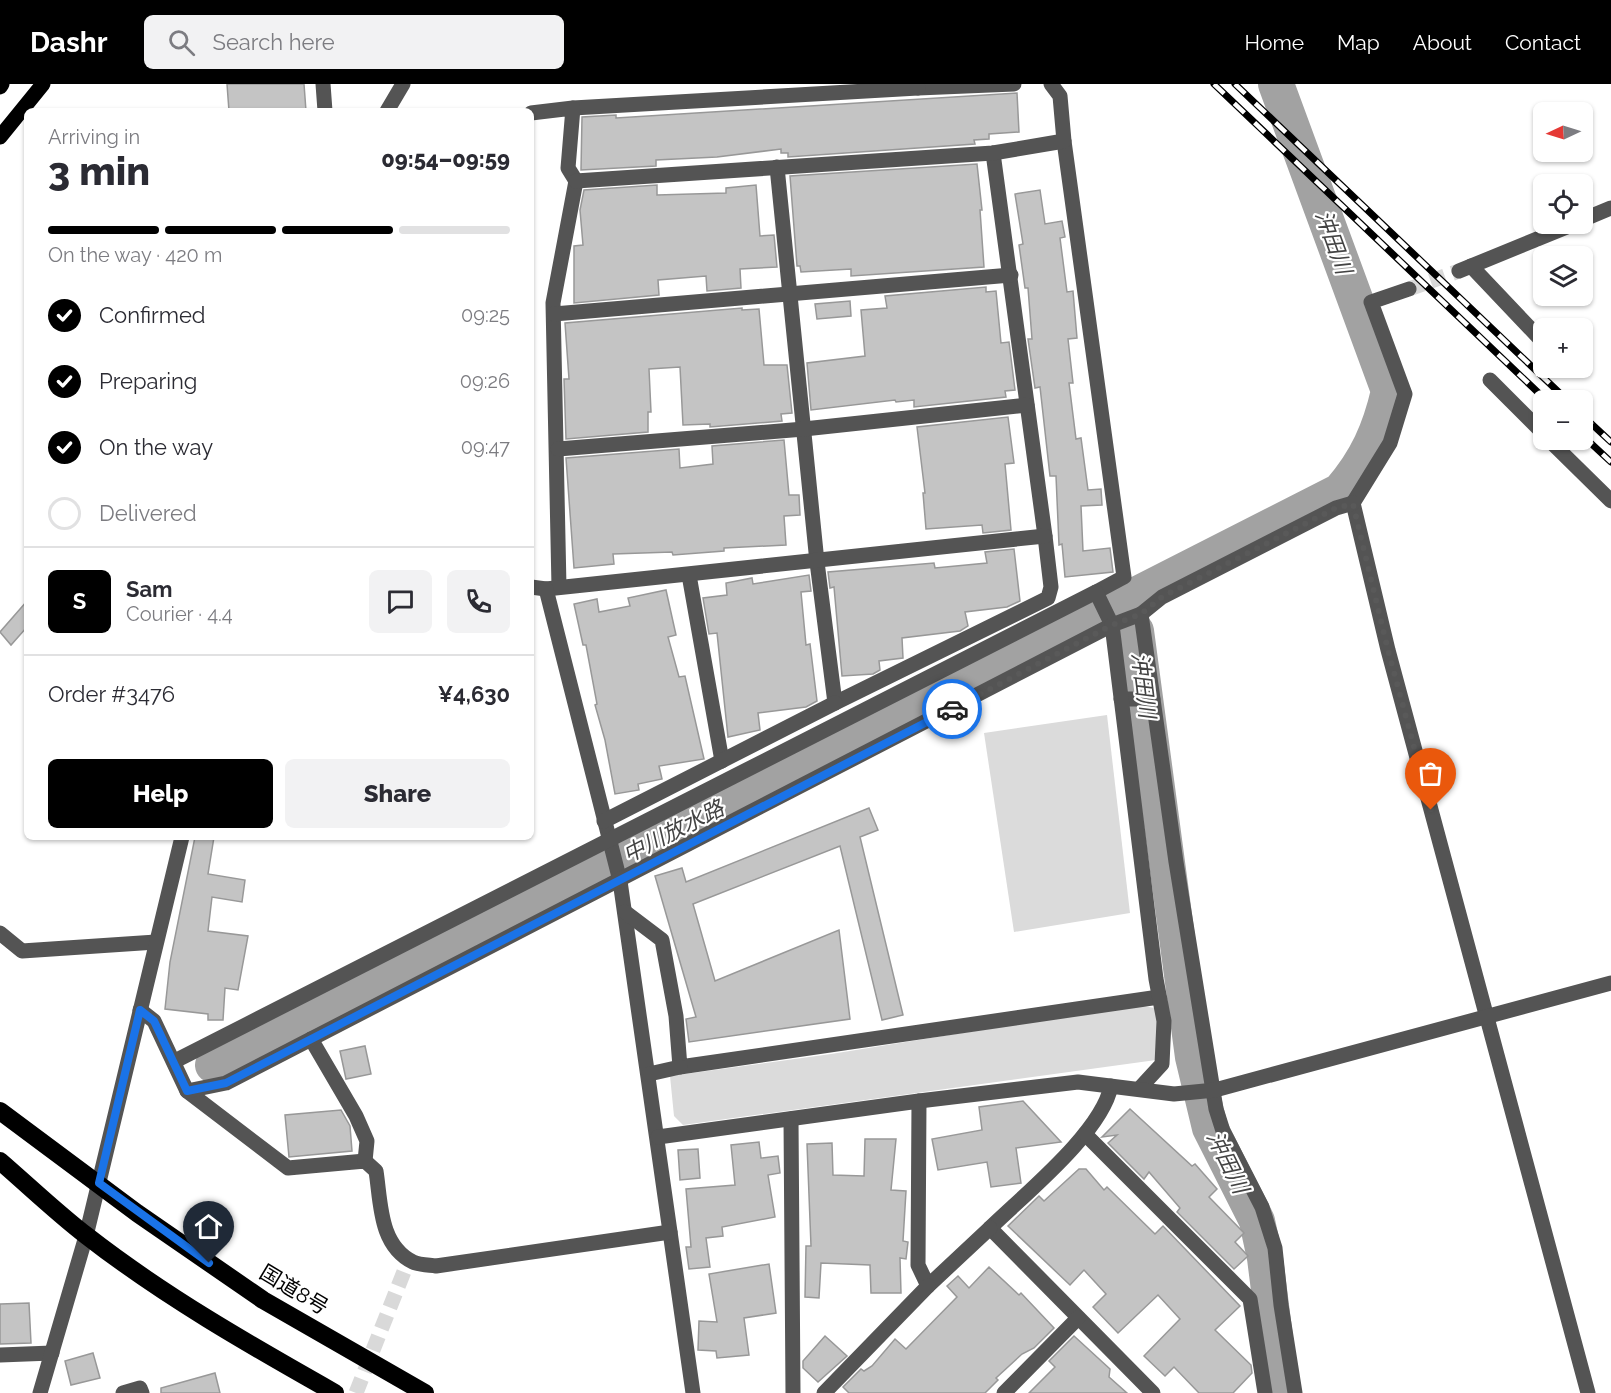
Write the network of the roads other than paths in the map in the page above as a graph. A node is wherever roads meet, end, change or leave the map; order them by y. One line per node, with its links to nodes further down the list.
1 (42, 84): 11 (main road)
2 (323, 84): 7 (street)
3 (403, 84): 8 (street)
4 (1014, 84): 6 (street)
5 (1051, 84): 12 (street)
6 (917, 86): 9 (street)
7 (325, 108)
8 (389, 108)
9 (573, 108): 10 (street); 15 (street)
10 (534, 113)
11 (0, 137)
12 (1064, 141): 13 (street); 36 (street)
13 (993, 153): 14 (street); 19 (street)
14 (777, 167): 15 (street); 21 (street)
15 (576, 181): 22 (street)
16 (1611, 208): 17 (street)
17 (1593, 215)
18 (1549, 234): 23 (street)
19 (1011, 275): 21 (street); 25 (street)
20 (1409, 289): 31 (street)
21 (790, 295): 22 (street); 27 (street)
22 (554, 314): 28 (street)
23 (1533, 333)
24 (1490, 380): 26 (street)
25 (1027, 405): 27 (street); 32 (street)
26 (1533, 423)
27 (804, 429): 28 (street); 33 (street)
28 (558, 449): 35 (street)
29 (1559, 450): 30 (street)
30 (1611, 501)
31 (1353, 504): 37 (street); 53 (street)
32 (1045, 536): 33 (street); 41 (street)
33 (817, 562): 34 (street); 41 (street)
34 (689, 575): 35 (street); 42 (street)
35 (545, 588): 43 (street)
36 (1096, 592): 38 (street); 45 (street)
37 (1141, 614): 38 (street); 40 (street)
38 (1112, 625): 39 (street); 46 (street)
39 (1121, 699): 40 (street); 51 (street)
40 (1153, 699): 60 (street)
41 (835, 703): 42 (street)
42 (722, 761): 43 (street)
43 (604, 821): 45 (street)
44 (181, 840): 49 (street)
45 (610, 846): 46 (street); 55 (street)
46 (619, 877): 47 (street); 54 (street)
47 (625, 912): 56 (street); 57 (street)
48 (0, 933): 49 (street)
49 (156, 942): 52 (street)
50 (1611, 983): 53 (street)
51 (1160, 997): 56 (street); 59 (street)
52 (140, 1010): 55 (street); 69 (street)
53 (1486, 1016): 60 (street); 89 (street)
54 (311, 1039): 61 (street); 68 (street)
55 (175, 1061): 61 (street)
56 (680, 1066): 57 (street)
57 (649, 1074): 66 (street)
58 (1112, 1086): 59 (street); 62 (street); 65 (street)
59 (1139, 1089): 60 (street)
60 (1215, 1090): 88 (street)
61 (187, 1091): 68 (street)
62 (919, 1101): 64 (street); 73 (street)
63 (0, 1111): 69 (highway, 国道8号)
64 (791, 1119): 66 (street); 83 (street)
65 (1085, 1134): 70 (street); 87 (street)
66 (658, 1137): 71 (street)
67 (0, 1161): 72 (highway)
68 (365, 1161): 71 (street)
69 (99, 1183): 72 (street); 81 (highway, 国道8号)
70 (990, 1228): 73 (street); 74 (street)
71 (670, 1232): 82 (street)
72 (86, 1236): 75 (street); 80 (highway)
73 (928, 1286): 84 (street)
74 (1078, 1318): 85 (street); 86 (street)
75 (52, 1353): 76 (street); 77 (street)
76 (0, 1354)
77 (40, 1393)
78 (123, 1393): 79 (street)
79 (142, 1393)
80 (335, 1393)
81 (425, 1393)
82 (693, 1393)
83 (792, 1393)
84 (824, 1393)
85 (1004, 1393)
86 (1153, 1393)
87 (1265, 1393)
88 (1295, 1393)
89 (1588, 1393)

